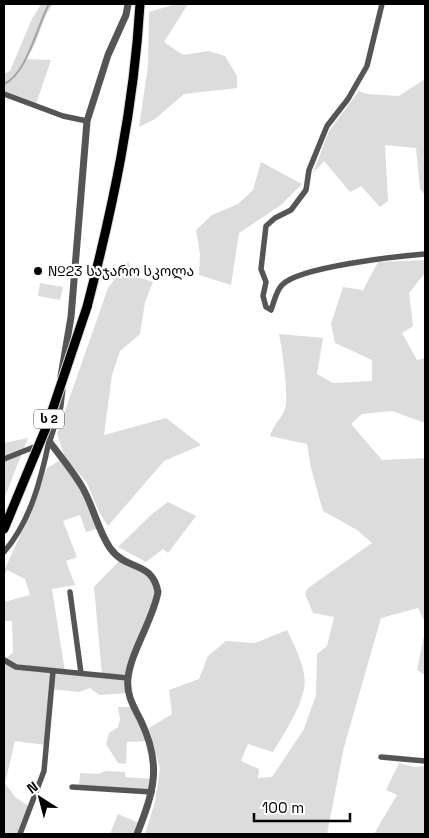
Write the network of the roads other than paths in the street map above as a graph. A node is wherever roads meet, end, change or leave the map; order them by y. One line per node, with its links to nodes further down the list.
1 (128, 4): 5 (street)
2 (140, 4): 9 (highway, ს 2, bridge)
3 (382, 4): 6 (street)
4 (4, 94): 5 (street)
5 (86, 121): 7 (street)
6 (425, 254)
7 (49, 441): 8 (street); 10 (street); 15 (street)
8 (4, 459)
9 (4, 529)
10 (4, 552)
11 (70, 592): 14 (street)
12 (4, 660): 13 (street)
13 (53, 671): 14 (street); 20 (street)
14 (81, 673): 15 (street)
15 (128, 678): 19 (street)
16 (381, 757): 17 (street)
17 (425, 761)
18 (72, 787): 19 (street)
19 (152, 792): 21 (street)
20 (20, 834)
21 (137, 834)

